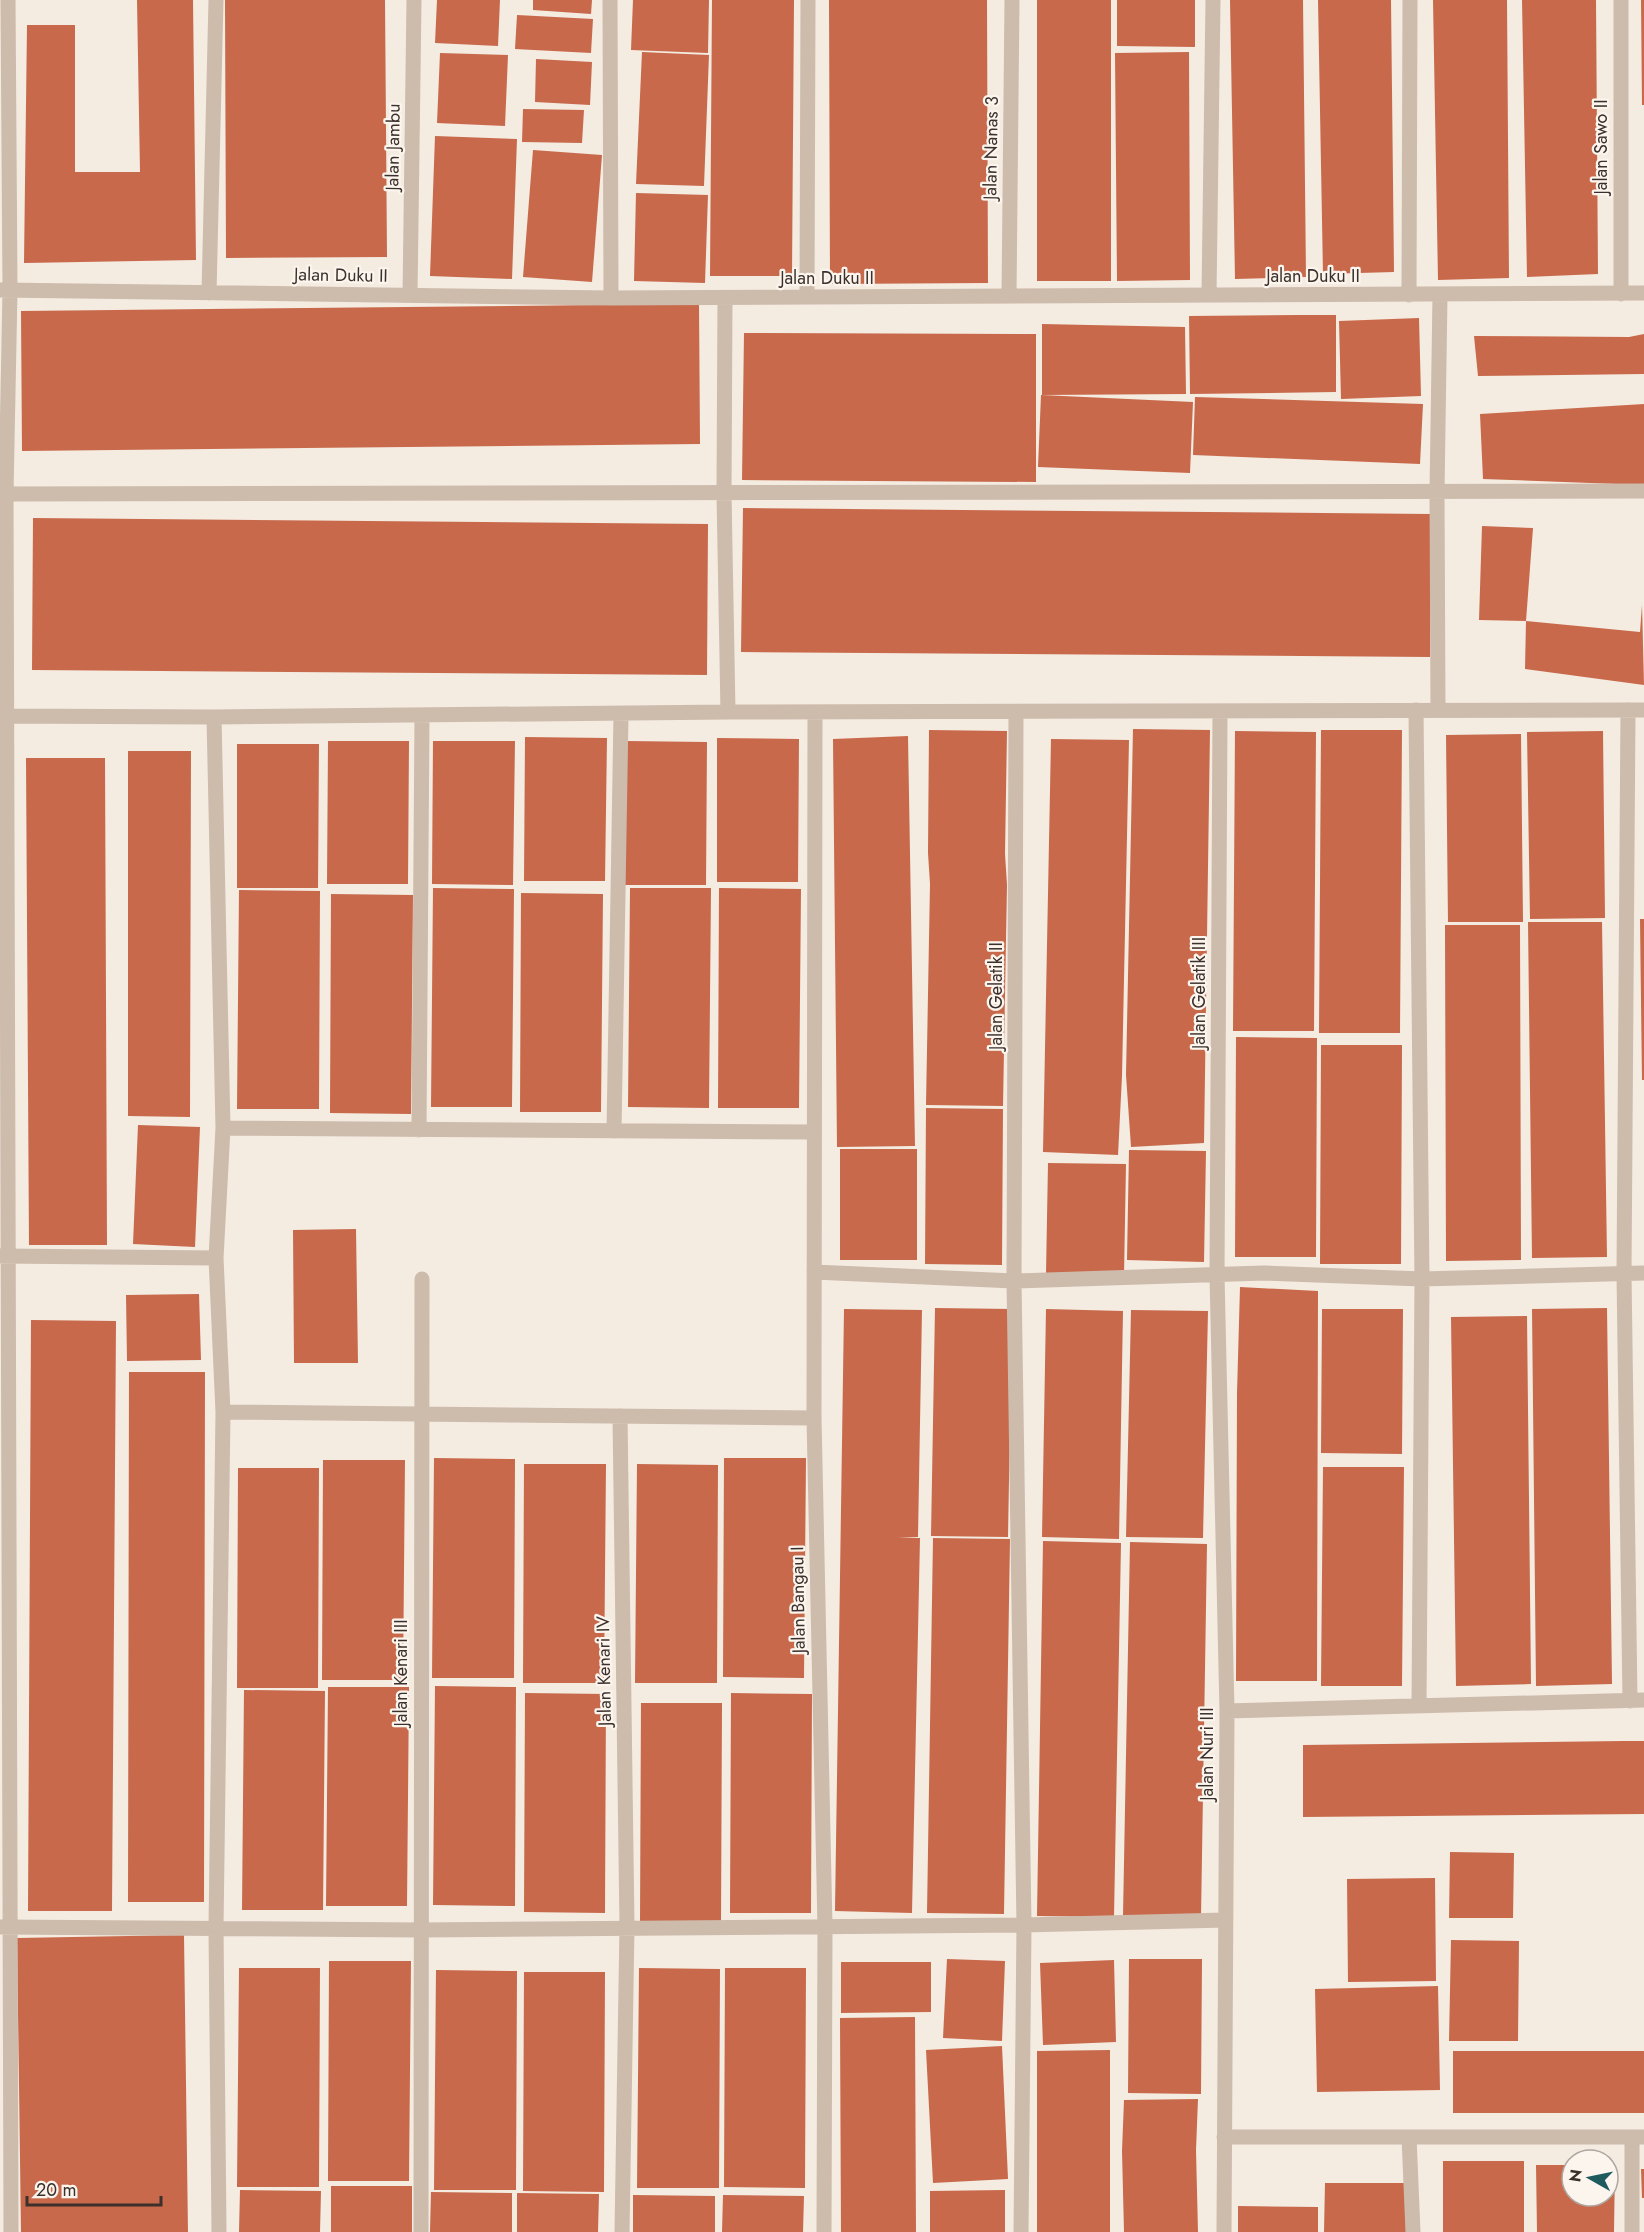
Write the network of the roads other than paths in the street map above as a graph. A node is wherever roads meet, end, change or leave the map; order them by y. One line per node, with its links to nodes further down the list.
1 (8, 0): 10 (street)
2 (216, 0): 11 (street)
3 (414, 0): 17 (street, Jalan Jambu)
4 (610, 0): 20 (street)
5 (808, 0): 18 (street)
6 (1012, 0): 19 (street, Jalan Nanas 3)
7 (1213, 0): 14 (street)
8 (1410, 0): 15 (street)
9 (1621, 0): 13 (street, Jalan Sawo II)
10 (5, 290): 11 (street, Jalan Duku II); 24 (street)
11 (209, 293): 17 (street, Jalan Duku II)
12 (1644, 293): 13 (street, Jalan Duku II)
13 (1621, 294): 16 (street, Jalan Duku II)
14 (1209, 295): 15 (street, Jalan Duku II); 19 (street, Jalan Duku II)
15 (1409, 295): 16 (street, Jalan Duku II)
16 (1440, 295): 23 (street)
17 (410, 296): 20 (street, Jalan Duku II)
18 (807, 297): 19 (street, Jalan Duku II); 21 (street, Jalan Duku II)
19 (1009, 297)
20 (611, 298): 21 (street, Jalan Duku II)
21 (725, 298): 25 (street)
22 (1644, 491): 23 (street)
23 (1437, 492): 25 (street); 27 (street)
24 (3, 494): 25 (street); 34 (street)
25 (724, 494): 29 (street)
26 (1416, 710): 27 (street); 30 (street); 48 (street)
27 (1438, 710): 28 (street)
28 (1636, 710): 45 (street)
29 (728, 711): 32 (street); 33 (street)
30 (1220, 711): 31 (street); 46 (street, Jalan Gelatik III)
31 (1016, 712): 32 (street); 49 (street, Jalan Gelatik II)
32 (815, 713): 40 (street, Jalan Bangau I)
33 (621, 715): 35 (street); 39 (street)
34 (4, 716): 36 (street); 41 (street)
35 (422, 716): 36 (street); 38 (street)
36 (214, 717): 37 (street)
37 (223, 1128): 38 (street); 42 (street)
38 (419, 1130): 39 (street)
39 (614, 1131): 40 (street)
40 (814, 1132): 43 (street, Jalan Bangau I)
41 (5, 1256): 42 (street); 60 (street)
42 (216, 1258): 50 (street)
43 (814, 1272): 49 (street); 53 (street, Jalan Bangau I)
44 (1644, 1273): 45 (street)
45 (1624, 1274): 48 (street); 54 (street)
46 (1217, 1275): 48 (street); 49 (street); 56 (street, Jalan Nuri III)
47 (422, 1279): 51 (street, Jalan Kenari III)
48 (1422, 1279): 55 (street)
49 (1014, 1281): 58 (street, Jalan Gelatik II)
50 (223, 1412): 51 (street); 62 (street)
51 (420, 1416): 52 (street); 63 (street, Jalan Kenari III)
52 (620, 1416): 53 (street); 59 (street, Jalan Kenari IV)
53 (814, 1418): 61 (street, Jalan Bangau I)
54 (1637, 1701): 55 (street)
55 (1419, 1705): 56 (street)
56 (1227, 1711): 57 (street, Jalan Nuri III)
57 (1225, 1920): 58 (street); 65 (street, Jalan Nuri III)
58 (1024, 1925): 61 (street); 72 (street, Jalan Gelatik II)
59 (627, 1926): 61 (street); 63 (street); 70 (street, Jalan Kenari IV)
60 (4, 1927): 62 (street); 67 (street)
61 (825, 1927): 71 (street, Jalan Bangau I)
62 (216, 1928): 63 (street); 68 (street)
63 (420, 1930): 69 (street, Jalan Kenari III)
64 (1409, 2136): 65 (street); 66 (street); 74 (street)
65 (1224, 2137): 73 (street, Jalan Nuri III)
66 (1638, 2137): 75 (street)
67 (11, 2232)
68 (219, 2232)
69 (421, 2232)
70 (621, 2232)
71 (824, 2232)
72 (1021, 2232)
73 (1224, 2232)
74 (1413, 2232)
75 (1632, 2232)

